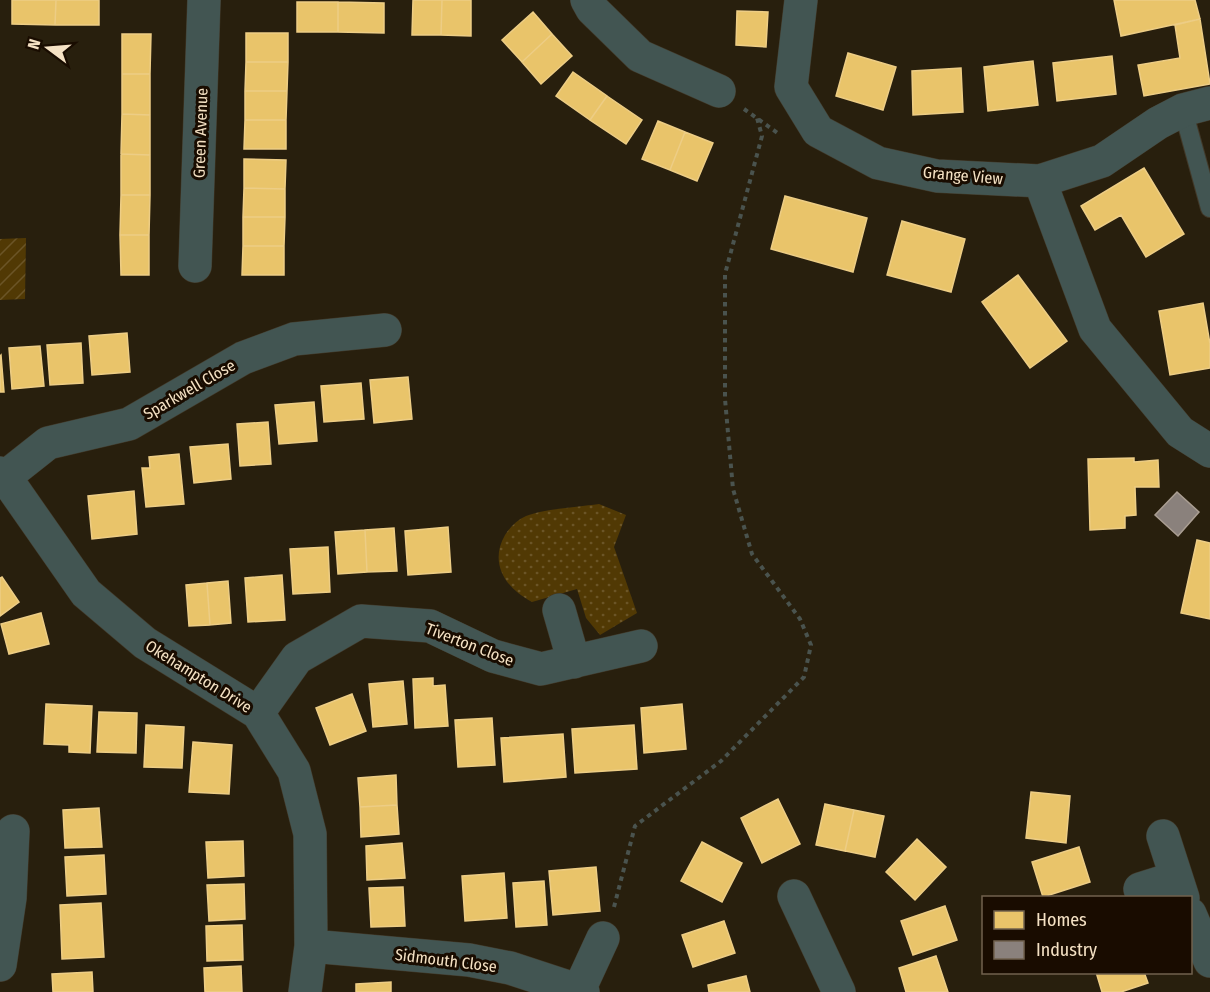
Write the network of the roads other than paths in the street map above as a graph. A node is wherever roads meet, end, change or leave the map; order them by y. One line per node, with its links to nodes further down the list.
1 (204, 0): 8 (street, Green Avenue)
2 (587, 0): 4 (street)
3 (801, 0): 6 (street, Grange View)
4 (719, 91)
5 (1184, 112): 6 (street, Grange View); 7 (lane)
6 (1040, 181): 10 (street)
7 (1210, 208)
8 (195, 266)
9 (385, 330): 11 (street, Sparkwell Close)
10 (1210, 451)
11 (3, 475): 15 (street, Okehampton Drive)
12 (559, 610): 14 (street)
13 (641, 646): 14 (street, Tiverton Close)
14 (574, 662): 15 (street, Tiverton Close)
15 (258, 713): 24 (street, Okehampton Drive)
16 (13, 831): 23 (street)
17 (1163, 836): 18 (street)
18 (1179, 887): 19 (street)
19 (1140, 889)
20 (794, 896): 28 (street)
21 (1192, 916): 25 (street)
22 (603, 938): 26 (street, Sidmouth Close)
23 (1, 946)
24 (311, 946): 26 (street, Sidmouth Close); 27 (street, Okehampton Drive)
25 (1210, 961)
26 (581, 991)
27 (305, 992)
28 (838, 992)

